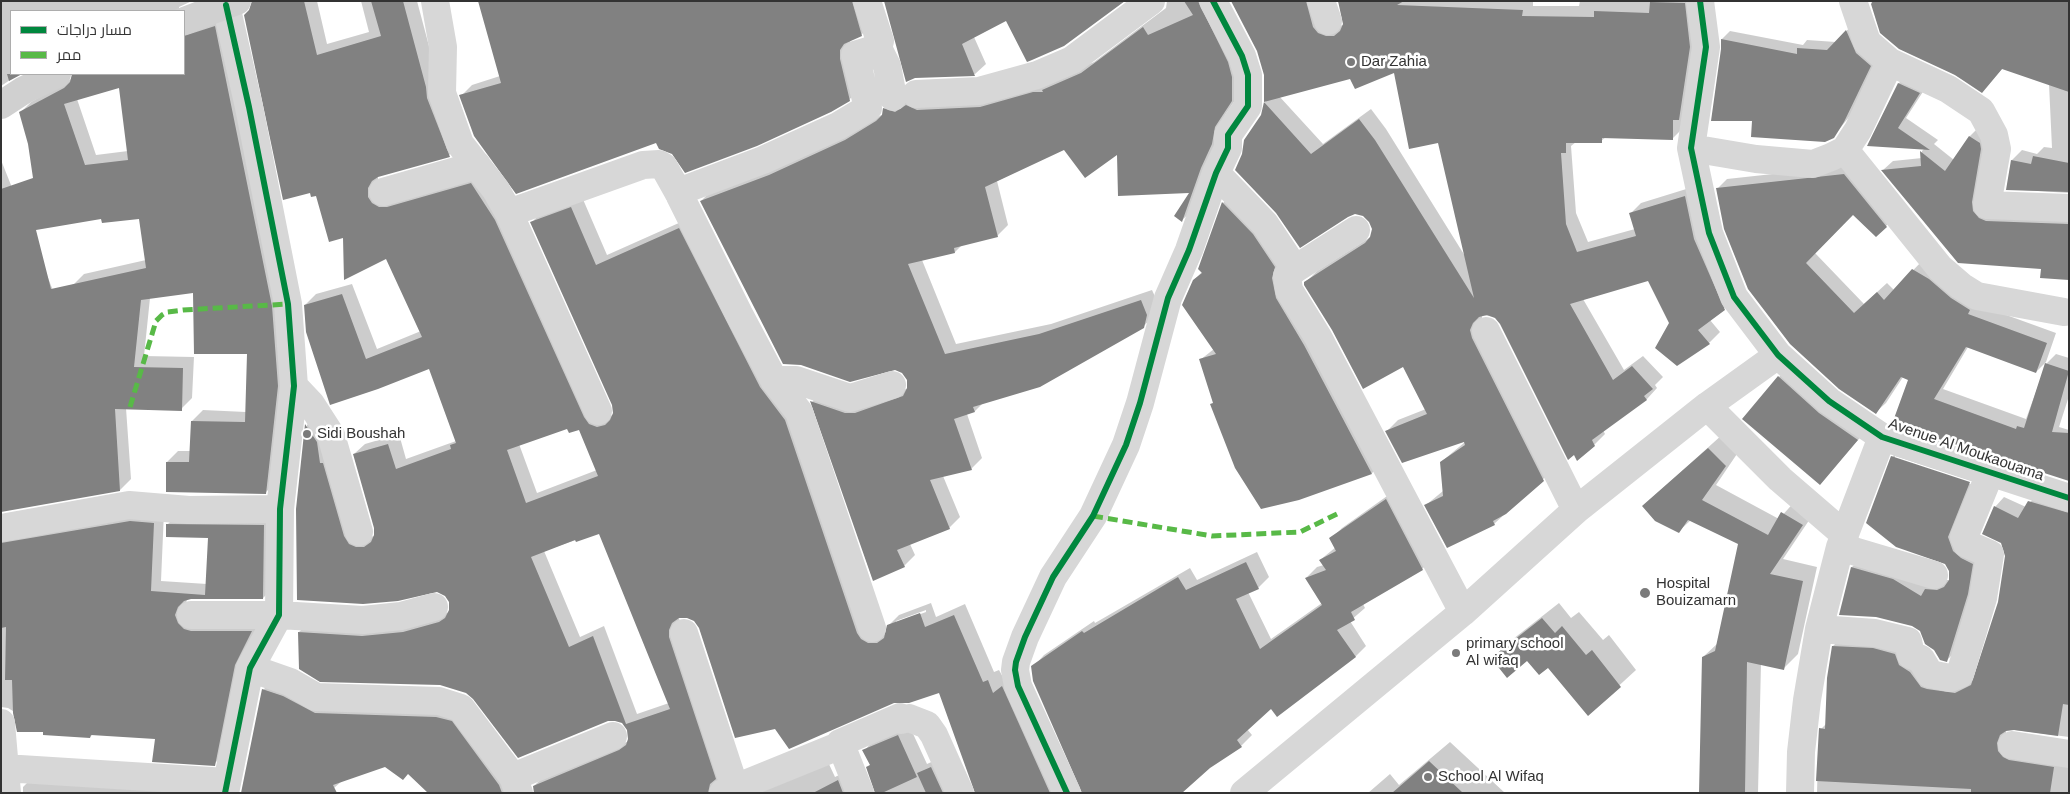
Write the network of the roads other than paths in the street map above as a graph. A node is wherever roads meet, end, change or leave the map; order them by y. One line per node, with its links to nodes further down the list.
1 (435, 1): 15 (street)
2 (867, 1): 9 (street)
3 (1151, 1): 9 (street)
4 (1213, 1): 16 (street)
5 (1700, 1): 13 (street, Avenue Al Moukaouama)
6 (1853, 1): 10 (street)
7 (232, 3): 8 (street); 28 (street)
8 (185, 20)
9 (878, 48): 18 (street)
10 (1890, 62): 14 (street); 19 (street)
11 (55, 75): 12 (street)
12 (1, 105)
13 (1691, 148): 14 (street); 25 (street, Avenue Al Moukaouama)
14 (1845, 150): 23 (street)
15 (477, 164): 17 (street); 20 (street)
16 (1216, 173): 22 (street); 60 (street)
17 (383, 192)
18 (678, 192): 20 (street); 26 (street)
19 (2069, 208)
20 (509, 213): 30 (street)
21 (1356, 230): 22 (street)
22 (1295, 270): 41 (street)
23 (2064, 312)
24 (1486, 331): 35 (street)
25 (1778, 355): 29 (street); 31 (street, Avenue Al Moukaouama)
26 (774, 380): 27 (street); 44 (street)
27 (892, 385)
28 (294, 386): 34 (street); 37 (street)
29 (1706, 406): 35 (street); 38 (street)
30 (598, 411)
31 (1882, 437): 32 (street, Avenue Al Moukaouama); 38 (street)
32 (1991, 471): 33 (street, Avenue Al Moukaouama); 45 (street)
33 (2069, 498)
34 (280, 509): 36 (street); 43 (street)
35 (1576, 510): 41 (street)
36 (1, 528)
37 (359, 532)
38 (1842, 541): 39 (street); 45 (street)
39 (1934, 575)
40 (434, 607): 43 (street)
41 (1463, 612): 61 (street)
42 (191, 615): 43 (street)
43 (279, 615): 47 (street)
44 (872, 628)
45 (1819, 629): 57 (street)
46 (684, 633): 56 (street)
47 (250, 668): 54 (street); 55 (street)
48 (1, 723): 53 (street)
49 (613, 736): 54 (street)
50 (841, 745): 56 (street); 58 (street); 59 (street)
51 (2012, 745): 52 (street)
52 (2069, 754)
53 (6, 780): 55 (street)
54 (516, 785)
55 (226, 787)
56 (729, 790)
57 (1804, 792)
58 (860, 793)
59 (960, 793)
60 (1067, 793)
61 (1244, 793)

